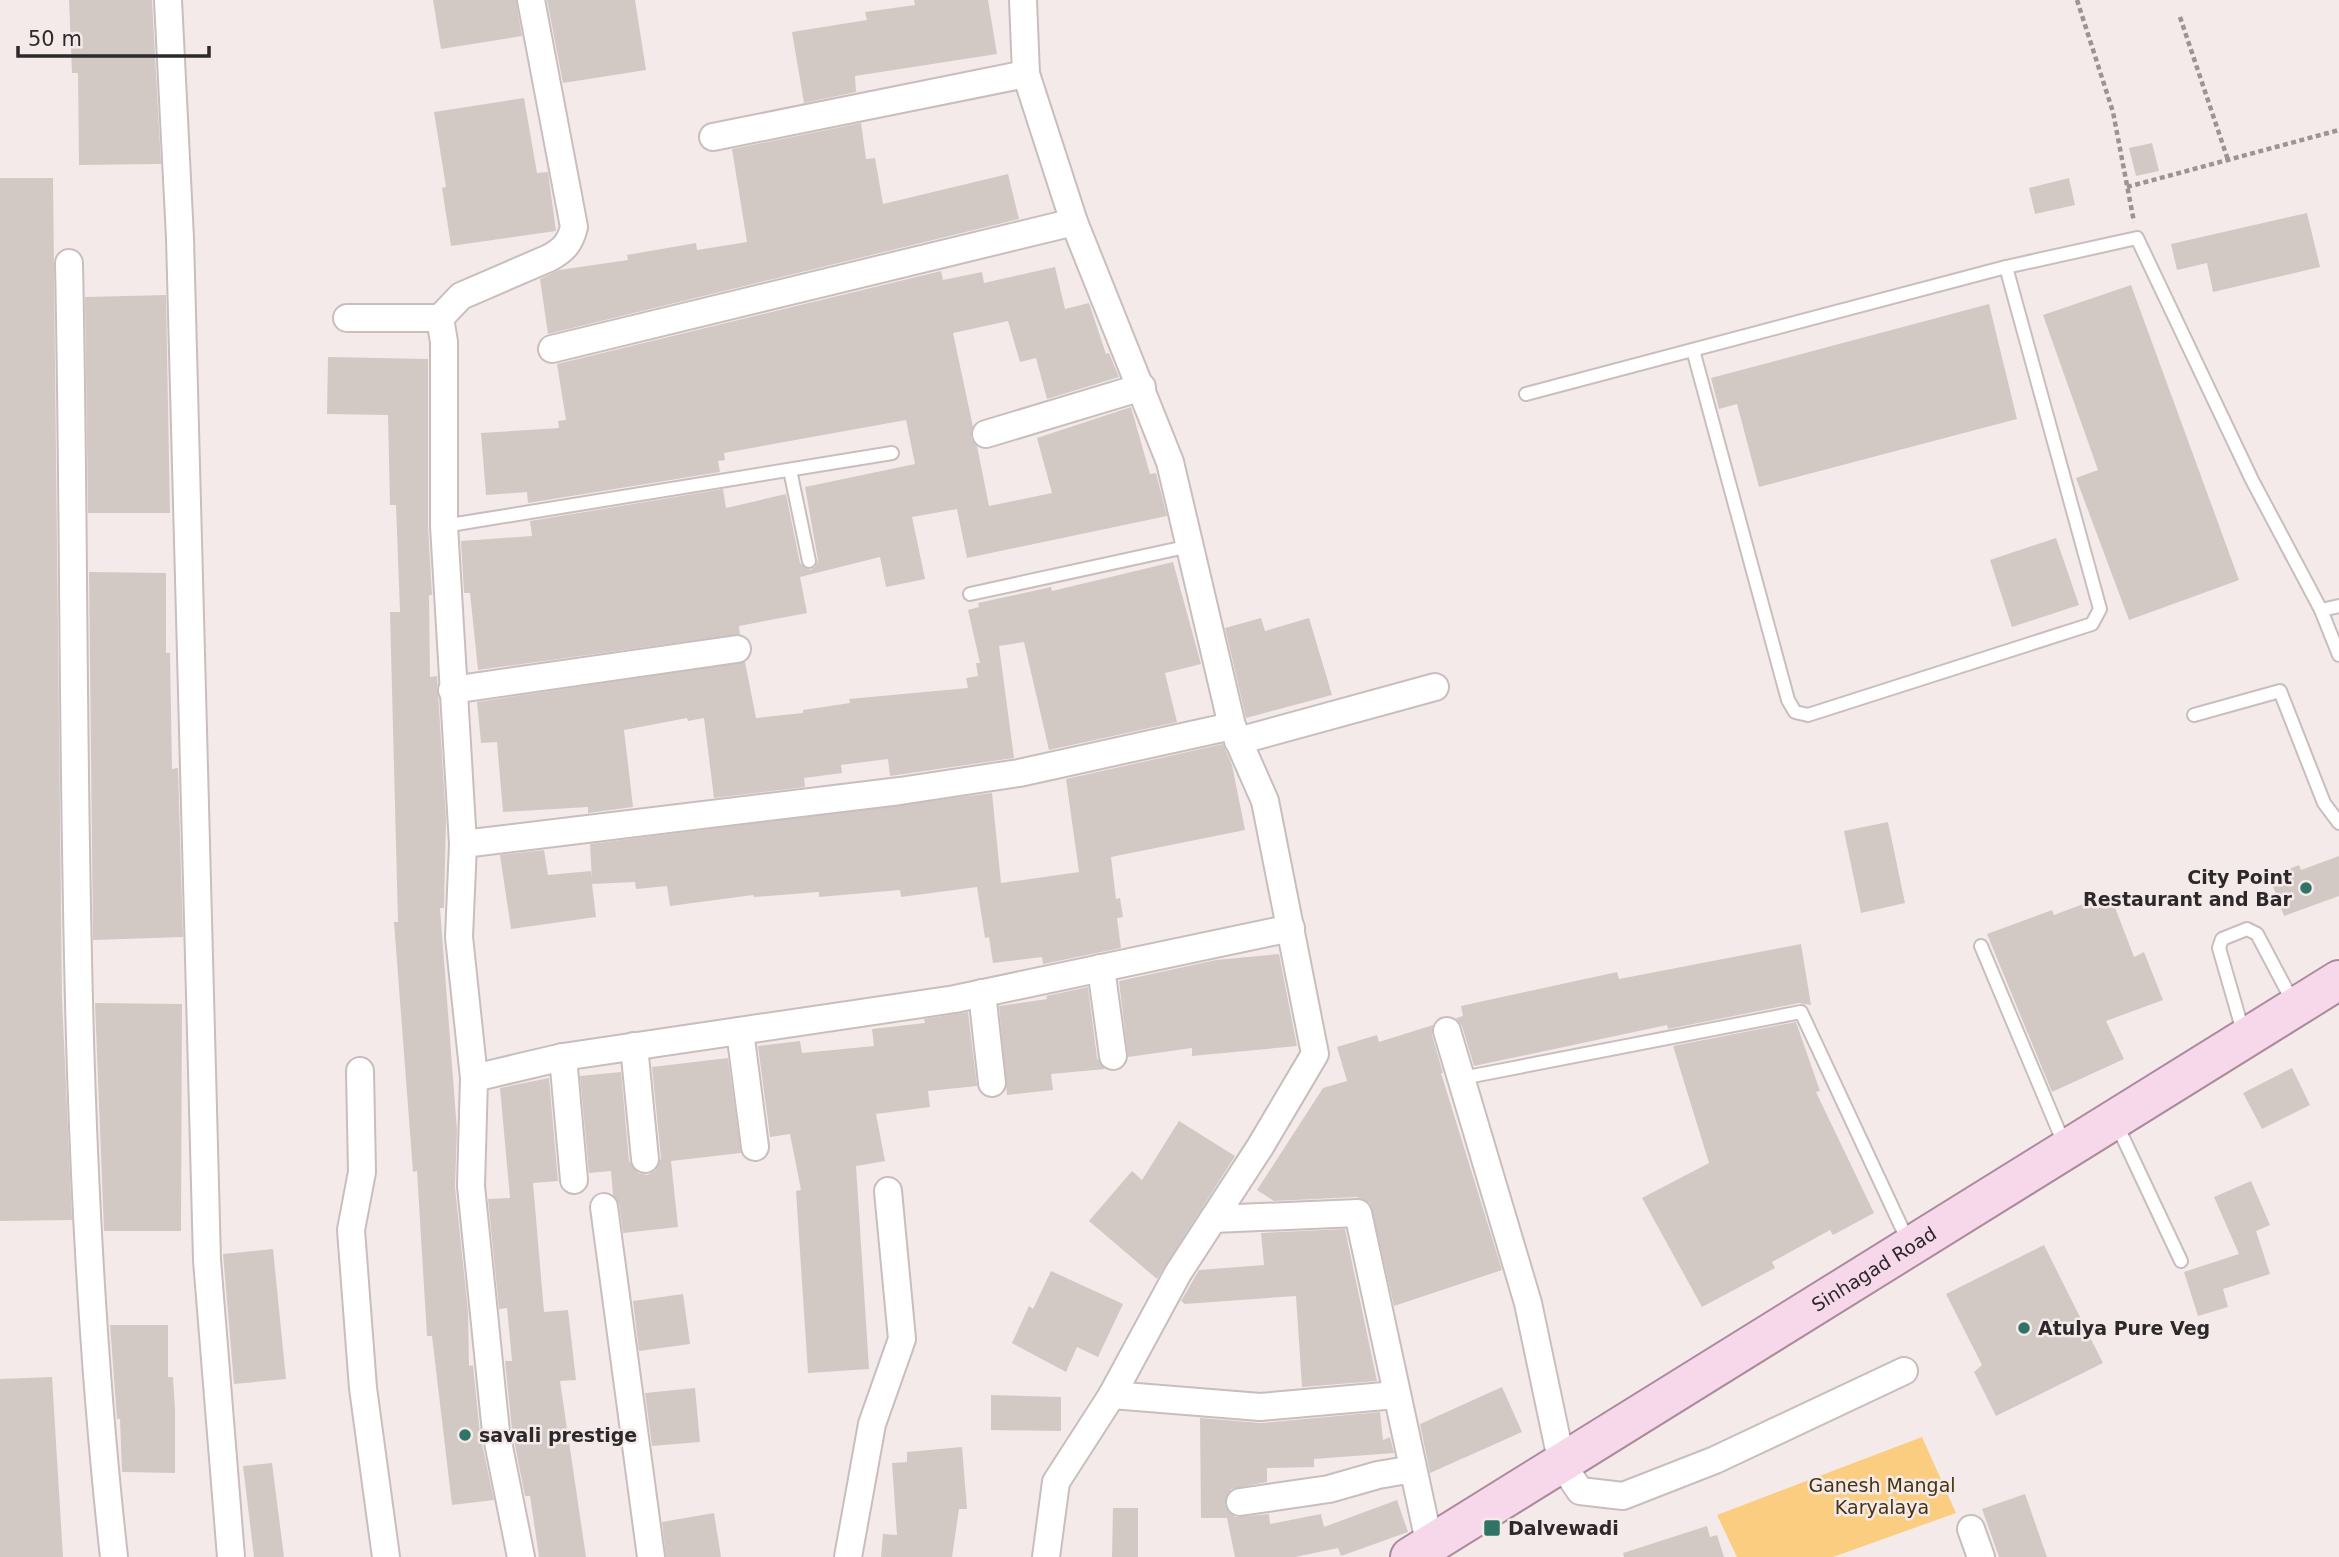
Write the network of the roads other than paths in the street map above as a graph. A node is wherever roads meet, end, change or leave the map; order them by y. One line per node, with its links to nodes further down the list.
1 (168, 0): 67 (street)
2 (531, 0): 10 (street)
3 (1023, 0): 4 (street)
4 (1026, 74): 5 (street); 6 (street)
5 (713, 137)
6 (1074, 222): 11 (street); 13 (street)
7 (69, 263): 66 (street)
8 (2006, 267): 12 (lane); 12 (lane); 23 (lane)
9 (347, 318): 10 (street)
10 (440, 318): 18 (street)
11 (552, 349)
12 (1693, 350): 14 (lane)
13 (1142, 387): 15 (street); 19 (street)
14 (1526, 394)
15 (986, 434)
16 (892, 453): 17 (lane)
17 (790, 470): 18 (lane); 20 (lane)
18 (444, 526): 27 (street)
19 (1190, 545): 21 (lane); 29 (street)
20 (809, 561)
21 (970, 594)
22 (2339, 606): 23 (lane)
23 (2321, 610): 25 (lane)
24 (737, 649): 27 (street)
25 (2339, 655)
26 (1435, 687): 29 (street)
27 (453, 690): 31 (street)
28 (2194, 715): 30 (lane)
29 (1235, 733): 31 (street); 32 (street)
30 (2339, 824)
31 (463, 844): 45 (street)
32 (1291, 928): 34 (street); 55 (street)
33 (1981, 946): 50 (lane)
34 (1101, 968): 36 (street); 42 (street)
35 (2337, 987): 37 (main road, Sinhagad Road)
36 (982, 993): 38 (street); 47 (street)
37 (2295, 1007): 40 (main road, Sinhagad Road); 40 (lane)
38 (740, 1031): 41 (street); 49 (street)
39 (1447, 1031): 46 (street)
40 (2245, 1038): 48 (main road, Sinhagad Road)
41 (634, 1046): 43 (street); 51 (street)
42 (1113, 1056)
43 (564, 1057): 45 (street); 52 (street)
44 (360, 1071): 68 (street)
45 (474, 1078): 69 (street)
46 (1462, 1078): 56 (lane); 61 (street)
47 (992, 1083)
48 (2115, 1119): 50 (main road, Sinhagad Road); 57 (lane)
49 (755, 1147)
50 (2067, 1149): 56 (main road, Sinhagad Road)
51 (645, 1159)
52 (574, 1180)
53 (888, 1191): 71 (street)
54 (604, 1208): 70 (street)
55 (1213, 1219): 59 (street); 60 (street)
56 (1910, 1247): 61 (main road, Sinhagad Road)
57 (2181, 1261)
58 (1903, 1371): 61 (street)
59 (1112, 1395): 60 (street); 72 (street)
60 (1396, 1395): 62 (street)
61 (1562, 1464): 65 (main road, Sinhagad Road)
62 (1413, 1469): 63 (street); 65 (street)
63 (1240, 1502)
64 (1970, 1529): 73 (street)
65 (1417, 1554)
66 (114, 1557)
67 (231, 1557)
68 (386, 1557)
69 (521, 1557)
70 (651, 1557)
71 (848, 1557)
72 (1046, 1557)
73 (1981, 1557)

